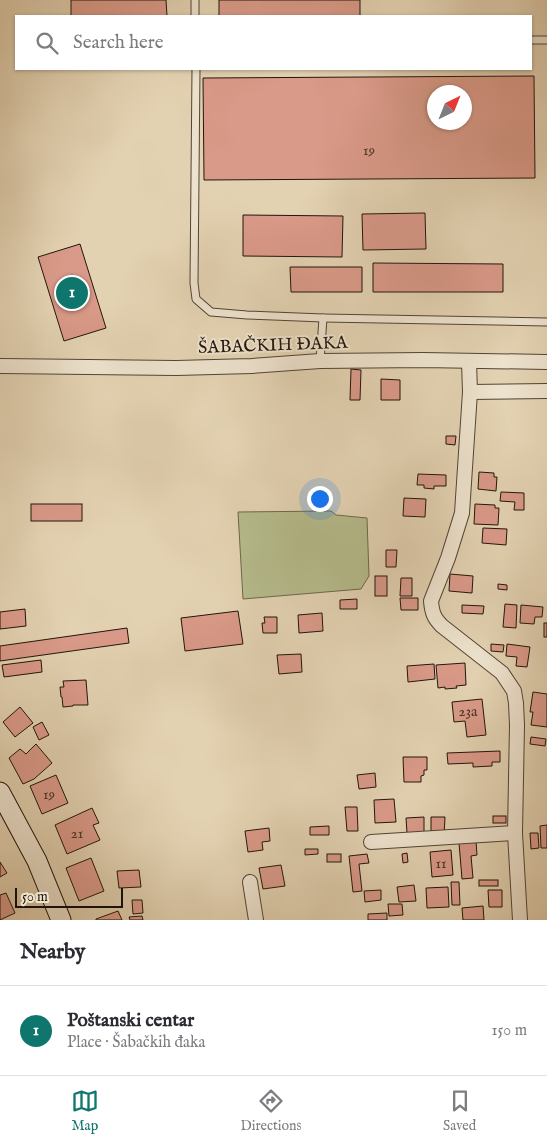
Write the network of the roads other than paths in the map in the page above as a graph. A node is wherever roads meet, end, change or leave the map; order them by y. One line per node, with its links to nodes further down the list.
1 (195, 0): 2 (lane)
2 (196, 15)
3 (532, 40): 4 (lane)
4 (547, 40)
5 (196, 70): 6 (lane)
6 (323, 318): 7 (lane); 8 (lane)
7 (547, 322)
8 (320, 361): 9 (street, ŠABAČKIH ĐAKA); 11 (street, ŠABAČKIH ĐAKA)
9 (469, 362): 10 (street, ŠABAČKIH ĐAKA); 13 (street)
10 (547, 362)
11 (0, 366)
12 (547, 391): 13 (street)
13 (470, 392): 15 (street)
14 (0, 792): 18 (main road)
15 (515, 833): 16 (street); 20 (street)
16 (371, 842)
17 (250, 882): 19 (street)
18 (60, 920)
19 (256, 920)
20 (520, 920)

